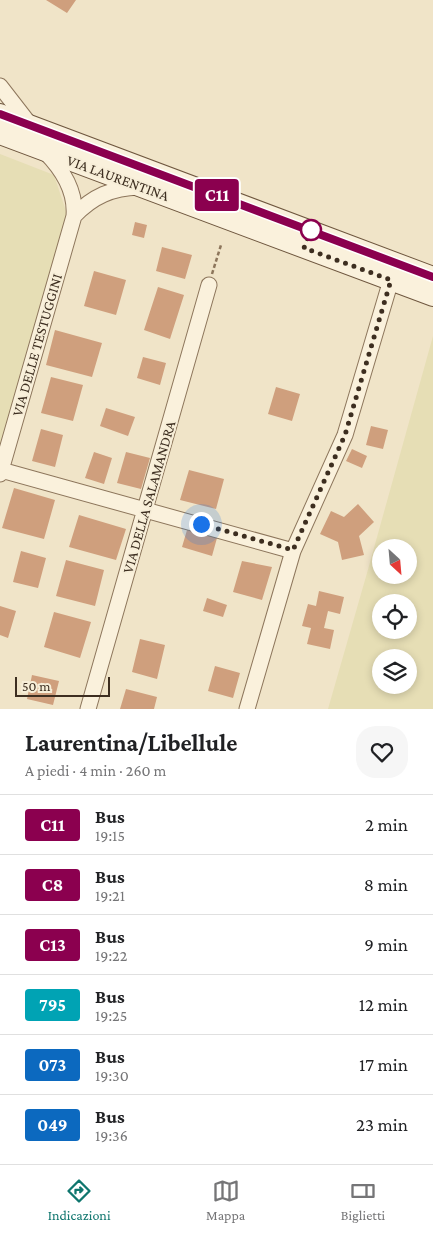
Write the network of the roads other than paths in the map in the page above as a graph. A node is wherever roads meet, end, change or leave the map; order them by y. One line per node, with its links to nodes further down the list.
1 (0, 86): 3 (street)
2 (0, 114): 3 (main road, VIA LAURENTINA)
3 (31, 126): 8 (main road, VIA LAURENTINA)
4 (0, 134): 5 (main road, VIA LAURENTINA)
5 (44, 150): 6 (main road, VIA LAURENTINA); 7 (street)
6 (144, 187): 7 (street); 9 (main road, VIA LAURENTINA)
7 (74, 216): 12 (street, VIA DELLE TESTUGGINI)
8 (433, 277)
9 (391, 280): 11 (main road, VIA LAURENTINA); 14 (street)
10 (209, 285): 13 (street, VIA DELLA SALAMANDRA)
11 (433, 296)
12 (0, 472): 13 (street)
13 (145, 509): 14 (street); 15 (street, VIA DELLA SALAMANDRA)
14 (293, 550): 16 (street)
15 (88, 709)
16 (247, 709)

